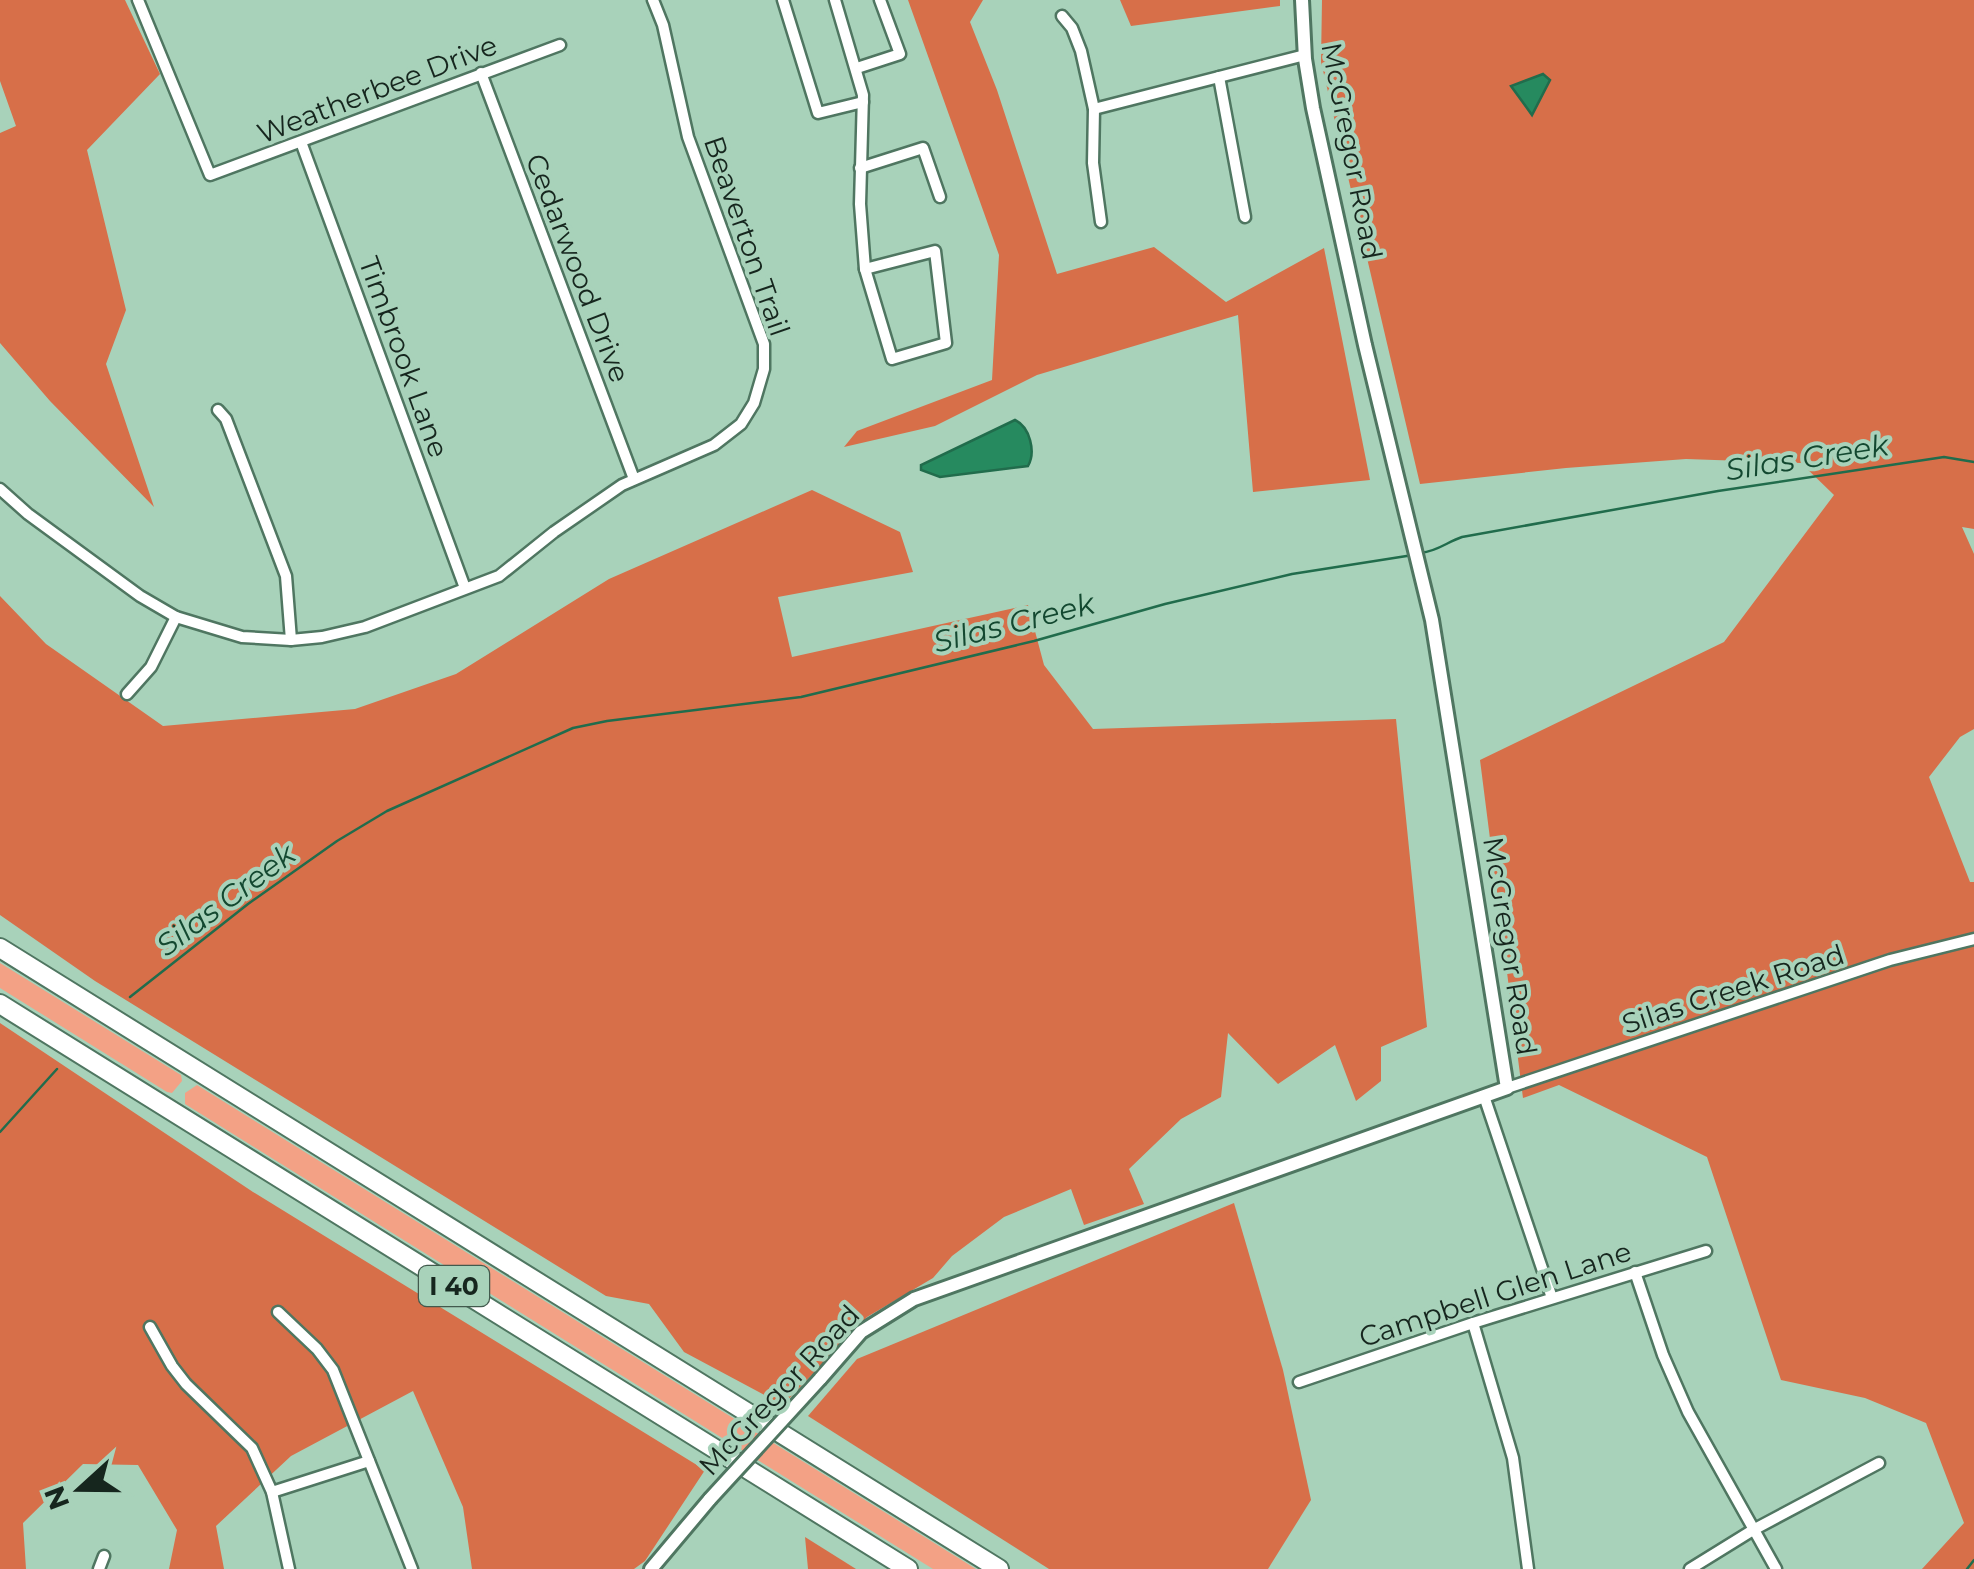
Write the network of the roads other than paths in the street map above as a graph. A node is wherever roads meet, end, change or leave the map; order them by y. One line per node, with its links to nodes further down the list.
1 (138, 0): 15 (street, Weatherbee Drive)
2 (653, 0): 22 (street, Beaverton Trail)
3 (783, 0): 13 (street)
4 (835, 0): 10 (street)
5 (880, 0): 10 (street)
6 (1302, 0): 9 (street, McGregor Road)
7 (1062, 16): 14 (street)
8 (560, 45): 11 (street, Weatherbee Drive)
9 (1305, 56): 12 (street); 31 (street, McGregor Road)
10 (858, 68): 13 (street)
11 (480, 73): 15 (street, Weatherbee Drive); 22 (street, Cedarwood Drive)
12 (1219, 77): 14 (street); 18 (street)
13 (863, 102): 16 (street)
14 (1094, 110): 19 (street)
15 (300, 142): 24 (street, Timbrook Lane)
16 (860, 168): 17 (street); 20 (street)
17 (940, 197)
18 (1244, 217)
19 (1101, 222)
20 (866, 269): 20 (street)
21 (218, 410): 26 (street)
22 (634, 479): 24 (street, Beaverton Trail)
23 (0, 489): 25 (street, Beaverton Trail)
24 (465, 588): 26 (street, Beaverton Trail)
25 (176, 617): 26 (street, Beaverton Trail); 27 (street)
26 (291, 640)
27 (127, 694)
28 (1974, 939): 31 (street, Silas Creek Road)
29 (0, 948): 50 (highway, I 40)
30 (0, 1004): 49 (highway, I 40)
31 (1507, 1088): 32 (street, McGregor Road)
32 (1484, 1096): 35 (street); 48 (street, McGregor Road, bridge)
33 (1706, 1251): 34 (street, Campbell Glen Lane)
34 (1636, 1272): 35 (street, Campbell Glen Lane); 43 (street)
35 (1552, 1298): 37 (street, Campbell Glen Lane)
36 (278, 1312): 40 (street)
37 (1472, 1323): 39 (street, Campbell Glen Lane); 51 (street)
38 (150, 1327): 42 (street)
39 (1299, 1382)
40 (369, 1460): 42 (street); 47 (street)
41 (1879, 1463): 43 (street)
42 (272, 1492): 46 (street)
43 (1753, 1530): 52 (street); 53 (street)
44 (104, 1556): 45 (street)
45 (99, 1569)
46 (289, 1569)
47 (412, 1569)
48 (651, 1569)
49 (908, 1569)
50 (999, 1569)
51 (1528, 1569)
52 (1690, 1569)
53 (1776, 1569)

